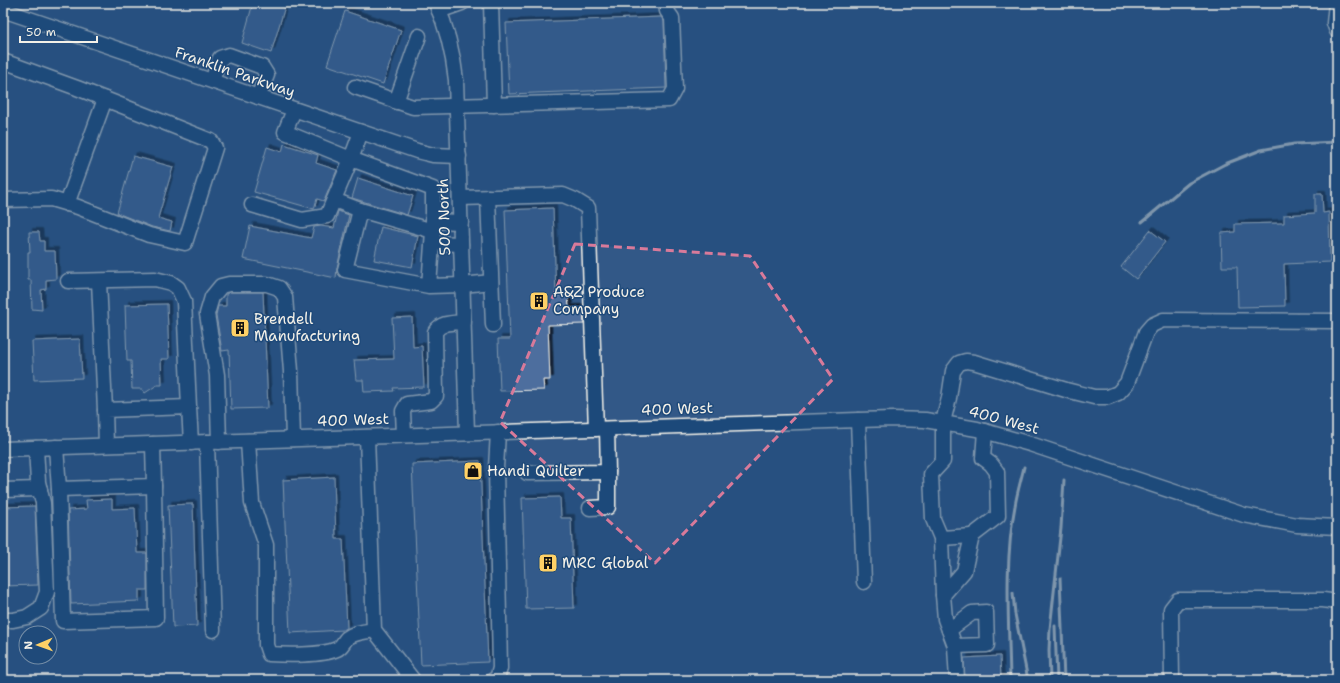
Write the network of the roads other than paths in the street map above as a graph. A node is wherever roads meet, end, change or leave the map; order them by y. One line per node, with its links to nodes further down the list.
1 (462, 3): 5 (street)
2 (491, 3): 15 (street)
3 (666, 3): 15 (street)
4 (1336, 3): 7 (street)
5 (438, 7): 16 (street, 500 North)
6 (3, 10): 10 (street, Franklin Parkway)
7 (1337, 31)
8 (419, 36): 14 (street)
9 (3, 61): 13 (street)
10 (212, 82): 12 (street, Franklin Parkway); 12 (street)
11 (355, 88): 14 (street)
12 (258, 97): 17 (street, Franklin Parkway)
13 (104, 99): 25 (street); 25 (street)
14 (396, 102): 16 (street)
15 (494, 105): 16 (street)
16 (457, 106): 19 (street, 500 North)
17 (294, 110): 18 (street, Franklin Parkway); 20 (street)
18 (361, 132): 19 (street, Franklin Parkway); 20 (street)
19 (459, 156): 22 (street, 500 North)
20 (351, 159): 24 (street); 29 (street)
21 (488, 197): 22 (street); 33 (street); 43 (street)
22 (460, 198): 28 (street, 500 North)
23 (3, 200): 25 (street)
24 (334, 200): 26 (street); 27 (street)
25 (67, 204)
26 (252, 205)
27 (360, 210): 29 (street); 35 (street)
28 (461, 222): 29 (street); 30 (street, 500 North)
29 (433, 232): 30 (street); 35 (street)
30 (461, 244): 34 (street, 500 North)
31 (99, 281): 32 (street); 39 (street); 40 (street)
32 (68, 282)
33 (491, 282): 34 (street); 38 (street)
34 (463, 285): 35 (street); 37 (street, 500 North)
35 (429, 286)
36 (1337, 321): 42 (street)
37 (464, 322): 46 (street, 500 North); 47 (street)
38 (492, 326)
39 (189, 407): 40 (street); 52 (street)
40 (105, 410): 54 (street)
41 (858, 420): 42 (street, 400 West); 43 (street, 400 West); 68 (street)
42 (943, 422): 44 (street, 400 West); 67 (street)
43 (602, 429): 45 (street, 400 West); 58 (street)
44 (985, 431): 65 (street, 400 West); 66 (street)
45 (498, 432): 46 (street, 400 West); 77 (street)
46 (468, 433): 47 (street, 400 West)
47 (404, 435): 48 (street, 400 West)
48 (367, 437): 49 (street, 400 West); 73 (street)
49 (293, 439): 50 (street, 400 West); 51 (street)
50 (248, 441): 51 (street, 400 West); 73 (street)
51 (213, 442): 52 (street, 400 West); 72 (street)
52 (191, 443): 53 (street, 400 West)
53 (153, 444): 54 (street, 400 West); 60 (street)
54 (106, 445): 55 (street, 400 West)
55 (56, 447): 56 (street, 400 West); 62 (street)
56 (36, 448): 57 (street, 400 West); 61 (street)
57 (3, 449)
58 (608, 472): 59 (street); 64 (street)
59 (527, 473)
60 (154, 486): 62 (street); 62 (street)
61 (40, 489): 63 (street); 71 (street)
62 (59, 489)
63 (3, 490)
64 (590, 508)
65 (1337, 527)
66 (972, 536): 67 (street); 69 (street)
67 (941, 538): 69 (street)
68 (864, 582)
69 (943, 595): 74 (street)
70 (1337, 602): 79 (street)
71 (3, 620)
72 (213, 630)
73 (374, 630): 76 (street)
74 (950, 630): 75 (street); 75 (street)
75 (955, 646): 78 (street)
76 (413, 680)
77 (493, 680)
78 (956, 680)
79 (1172, 680)

